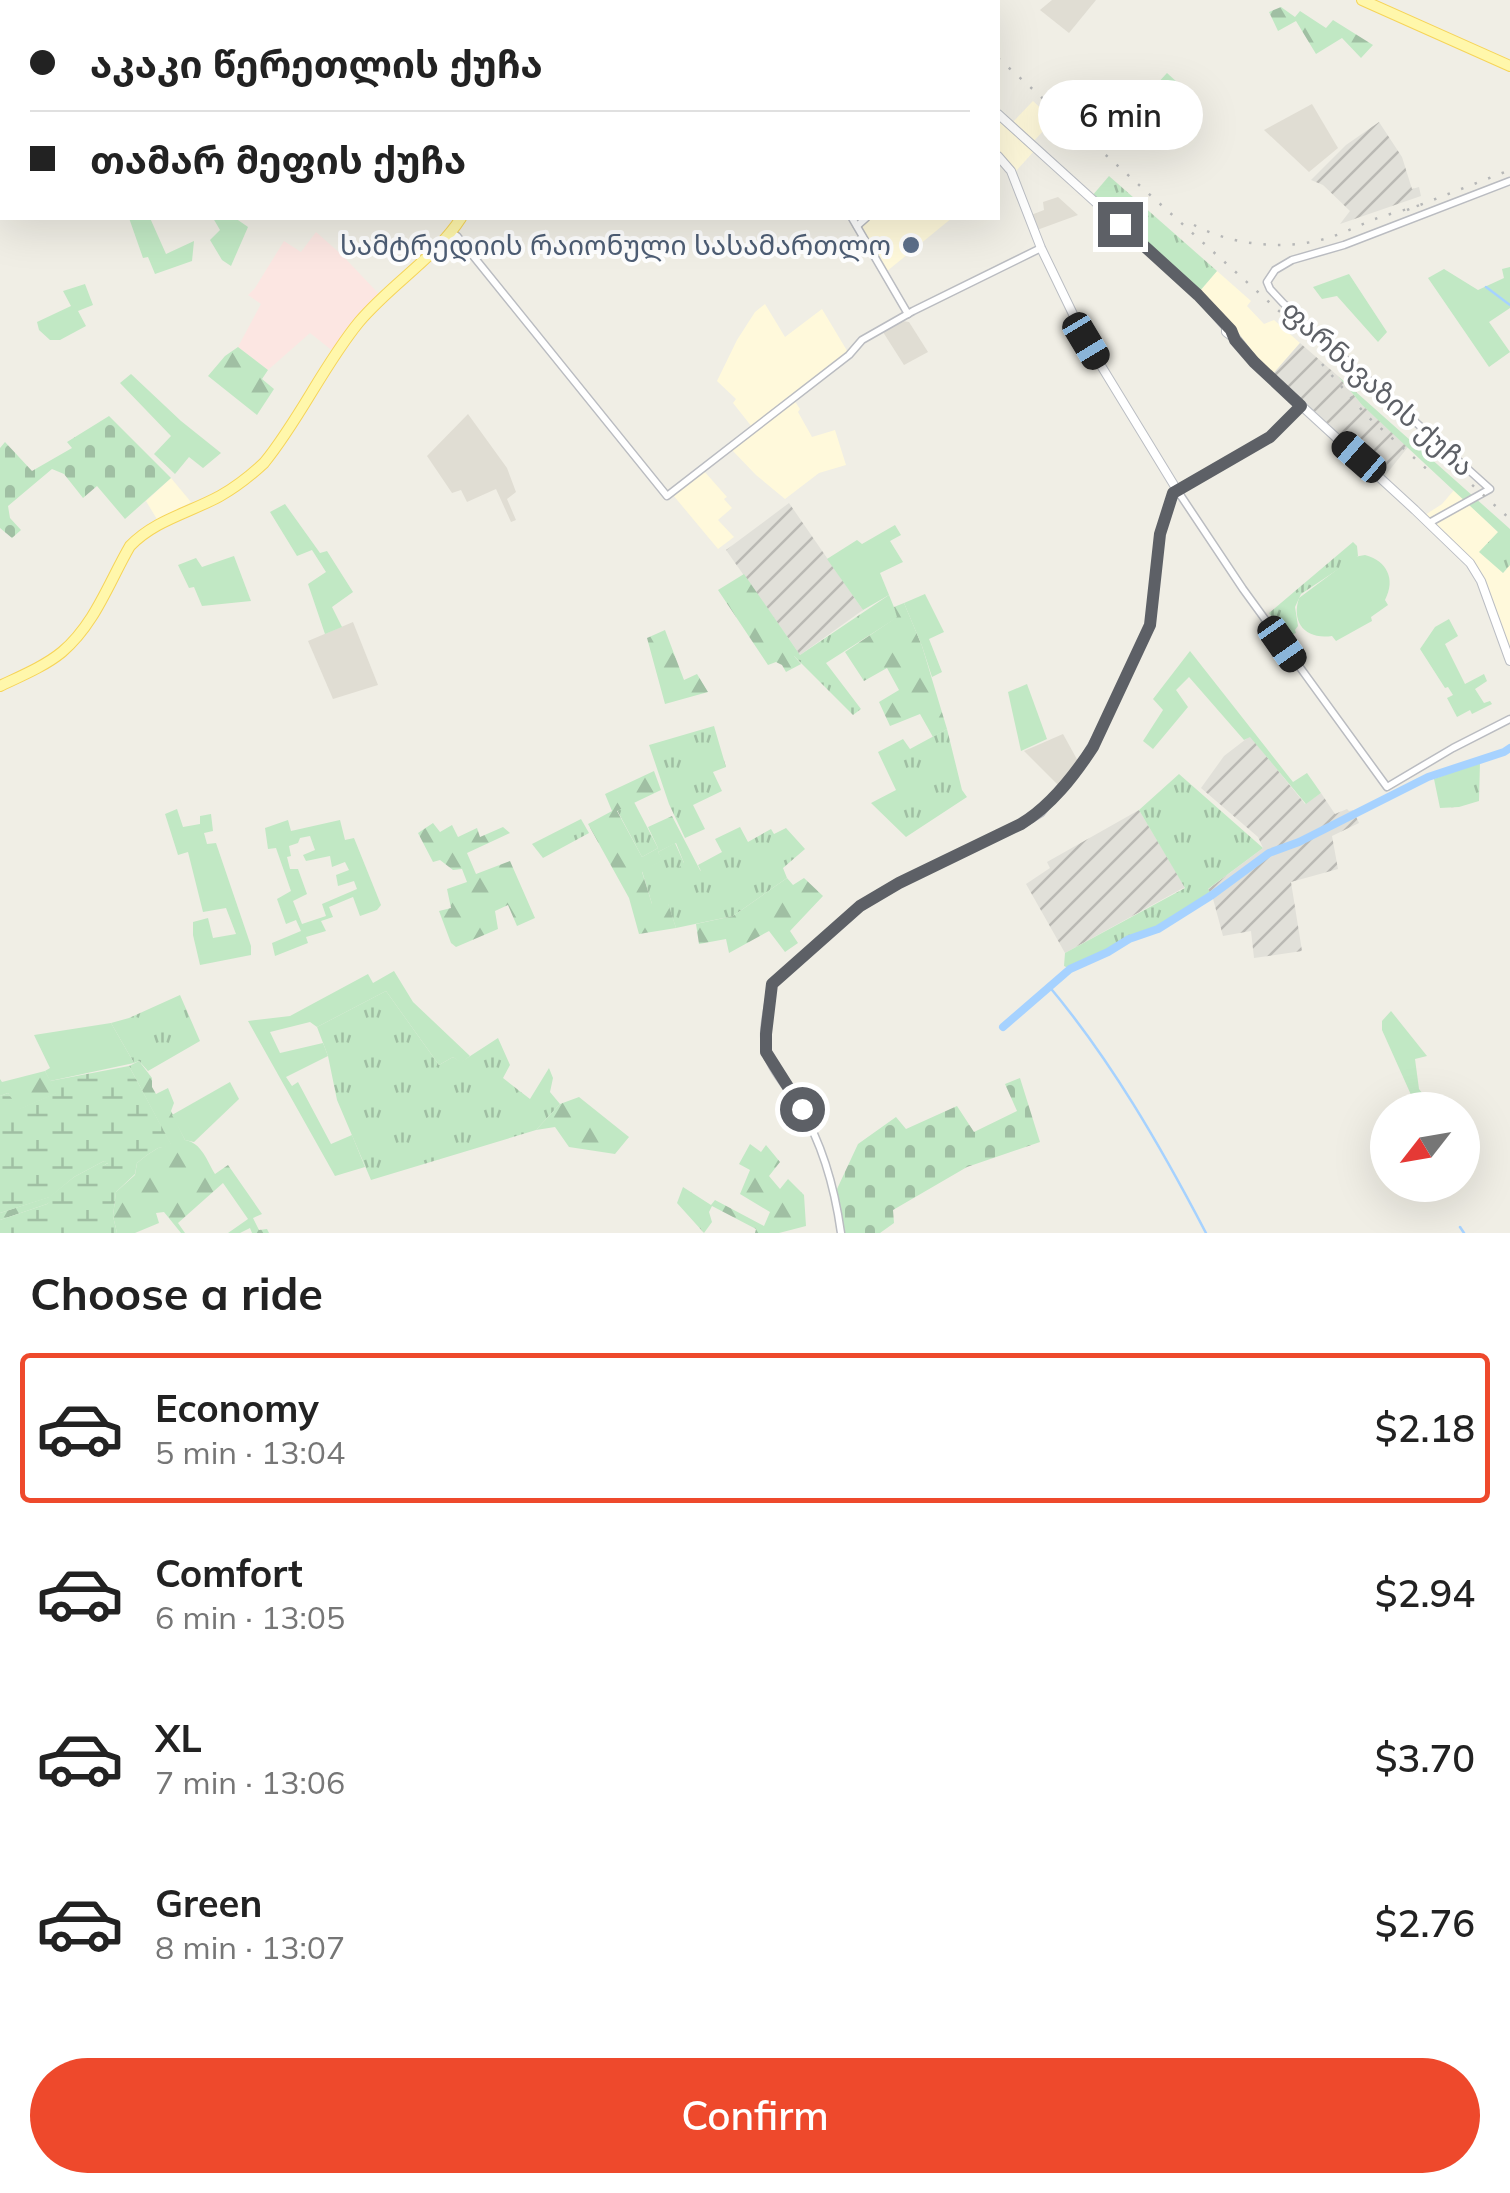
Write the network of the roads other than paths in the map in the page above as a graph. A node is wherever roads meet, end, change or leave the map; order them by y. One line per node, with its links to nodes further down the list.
1 (1362, 0): 2 (main road)
2 (1510, 66)
3 (1000, 116): 13 (main road)
4 (1000, 158): 11 (main road)
5 (1510, 181): 15 (street, ფარნავაზის ქუჩა)
6 (460, 220): 10 (main road)
7 (853, 220): 9 (street)
8 (864, 220): 9 (street)
9 (857, 226): 12 (street)
10 (452, 234): 12 (street); 17 (main road)
11 (1041, 248): 12 (street); 14 (main road)
12 (908, 314)
13 (1301, 406): 14 (main road); 15 (main road)
14 (1177, 490): 18 (street); 19 (street)
15 (1429, 523): 16 (main road)
16 (1510, 661)
17 (0, 686)
18 (1510, 720)
19 (841, 1233)

